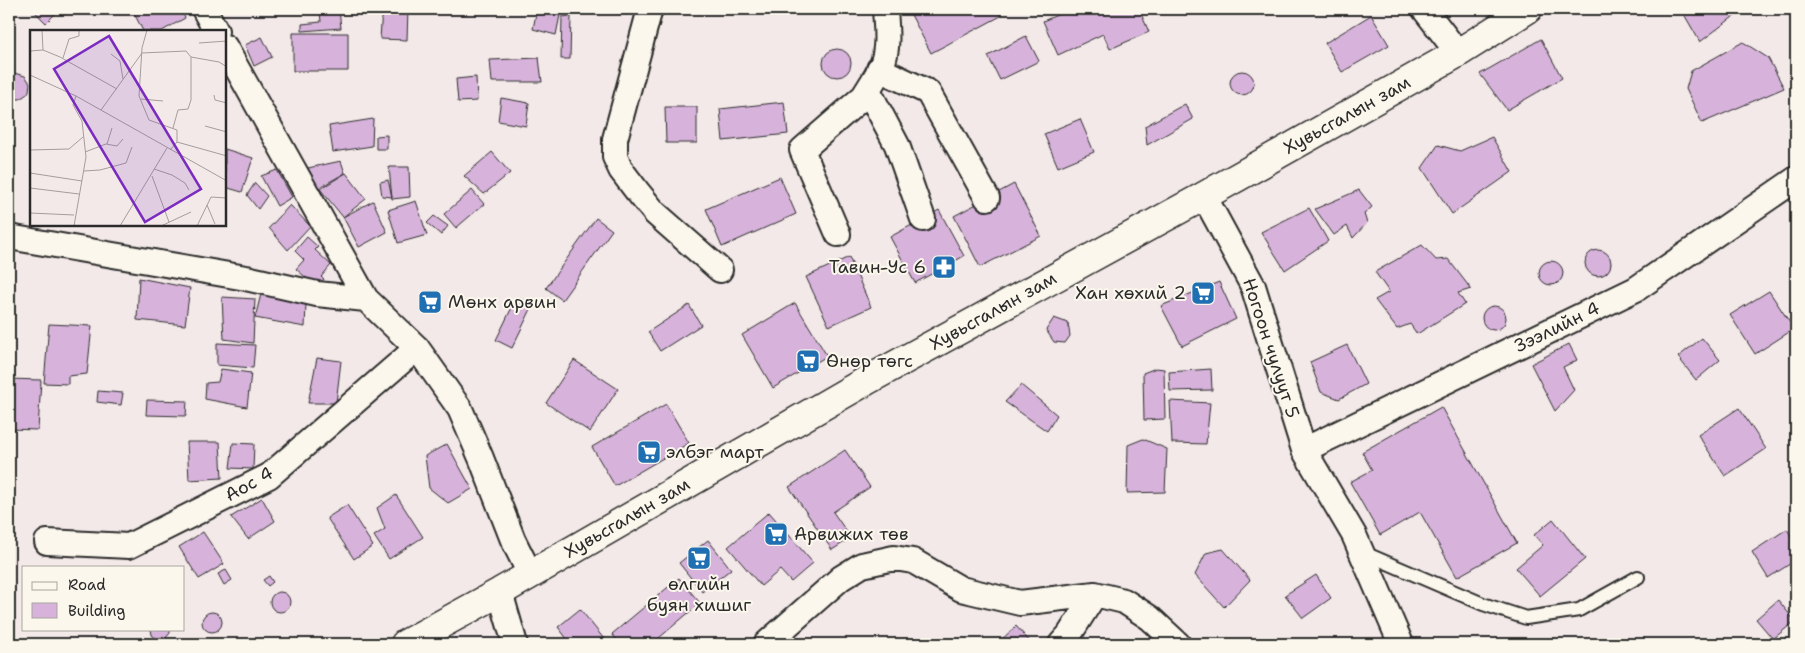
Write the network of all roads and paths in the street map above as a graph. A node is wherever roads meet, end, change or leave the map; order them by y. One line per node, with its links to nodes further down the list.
1 (204, 9): 6 (street)
2 (650, 9): 17 (street)
3 (885, 9): 9 (street)
4 (1424, 9): 8 (street)
5 (1528, 9): 8 (main road, Хувьсгалын зам)
6 (215, 30)
7 (226, 49): 18 (street)
8 (1458, 53): 12 (main road, Хувьсгалын зам)
9 (880, 69): 10 (street); 13 (street)
10 (868, 90): 14 (street); 15 (street)
11 (1796, 179): 20 (street, Зээлийн 4)
12 (1204, 196): 20 (street, Ногоон чулуут 5); 23 (main road, Хувьсгалын зам)
13 (987, 198)
14 (923, 219)
15 (838, 234)
16 (9, 238): 18 (street)
17 (720, 270)
18 (366, 298): 19 (street)
19 (417, 348): 21 (street, Аос 4); 23 (street)
20 (1304, 450): 22 (street, Ногоон чулуут 5)
21 (47, 542)
22 (1361, 551): 24 (lane); 32 (street, Ногоон чулуут 5)
23 (530, 574): 25 (main road, Хувьсгалын зам)
24 (1638, 577)
25 (500, 592): 27 (main road, Хувьсгалын зам); 28 (street)
26 (1095, 594): 29 (street); 30 (street); 31 (street)
27 (406, 644)
28 (515, 644)
29 (766, 644)
30 (1061, 644)
31 (1178, 644)
32 (1401, 644)

